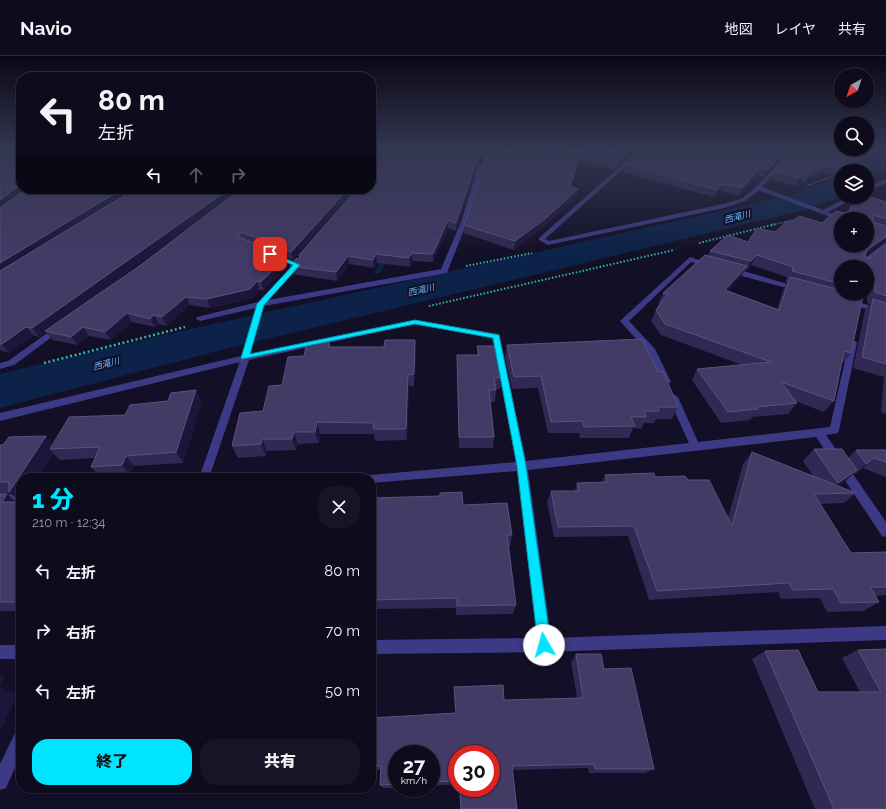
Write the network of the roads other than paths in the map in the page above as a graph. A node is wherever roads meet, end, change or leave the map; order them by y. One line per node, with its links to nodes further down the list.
1 (476, 184): 14 (street)
2 (603, 184): 4 (street)
3 (761, 184): 4 (street)
4 (758, 188): 6 (street)
5 (840, 204): 6 (street)
6 (822, 213): 7 (street)
7 (834, 217)
8 (886, 244): 10 (street)
9 (306, 254): 14 (street)
10 (866, 260)
11 (809, 291): 24 (street)
12 (840, 300): 15 (street)
13 (861, 300): 15 (street)
14 (261, 304): 17 (street); 20 (street)
15 (860, 309): 16 (street)
16 (886, 312)
17 (200, 319)
18 (68, 322): 21 (street)
19 (854, 336): 23 (street)
20 (245, 358): 22 (street); 25 (street); 26 (street)
21 (0, 366)
22 (0, 417)
23 (819, 433): 24 (street); 30 (street)
24 (696, 446): 25 (street)
25 (522, 466): 27 (street); 32 (street)
26 (206, 473)
27 (376, 479)
28 (16, 499): 29 (street)
29 (0, 500)
30 (886, 532)
31 (886, 633): 32 (street)
32 (544, 645): 33 (street)
33 (376, 647)
34 (0, 652): 35 (street)
35 (16, 652)
36 (16, 747): 37 (street)
37 (0, 782)

